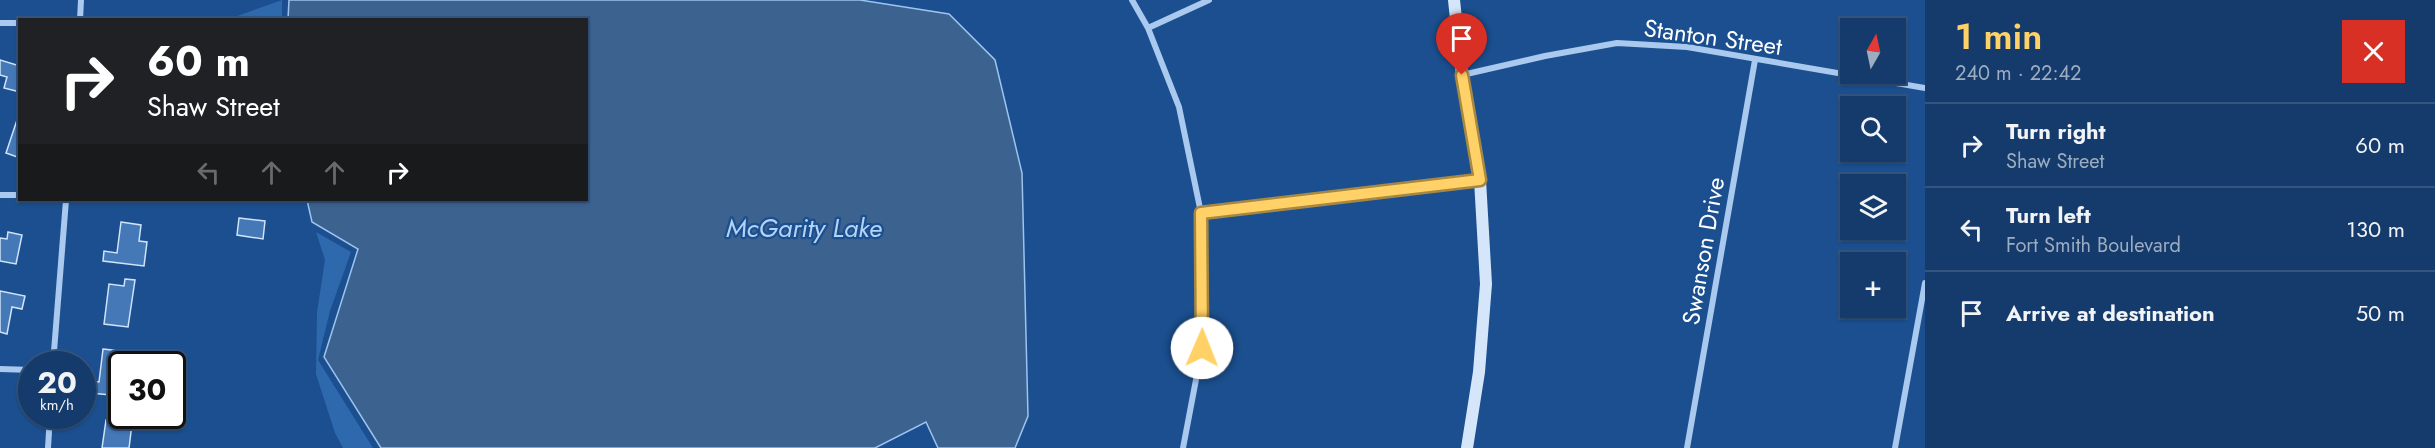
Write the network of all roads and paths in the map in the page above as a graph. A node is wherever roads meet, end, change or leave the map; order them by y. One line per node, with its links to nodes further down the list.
1 (81, 0): 5 (street)
2 (1132, 0): 8 (street)
3 (1209, 0): 8 (street)
4 (1454, 0): 10 (street)
5 (80, 18)
6 (0, 23): 7 (street)
7 (18, 23)
8 (1148, 28): 16 (street)
9 (1755, 60): 10 (street, Stanton Street); 11 (street, Stanton Street); 25 (street, Swanson Drive)
10 (1462, 75): 12 (street)
11 (1925, 88)
12 (1480, 180): 16 (street); 24 (street)
13 (0, 195): 14 (street)
14 (18, 195)
15 (66, 201): 18 (street)
16 (1201, 213): 23 (street)
17 (1925, 283): 26 (street)
18 (54, 351)
19 (0, 369): 20 (street)
20 (18, 370)
21 (49, 429): 22 (street)
22 (48, 448)
23 (1183, 448)
24 (1467, 448)
25 (1687, 448)
26 (1895, 448)

